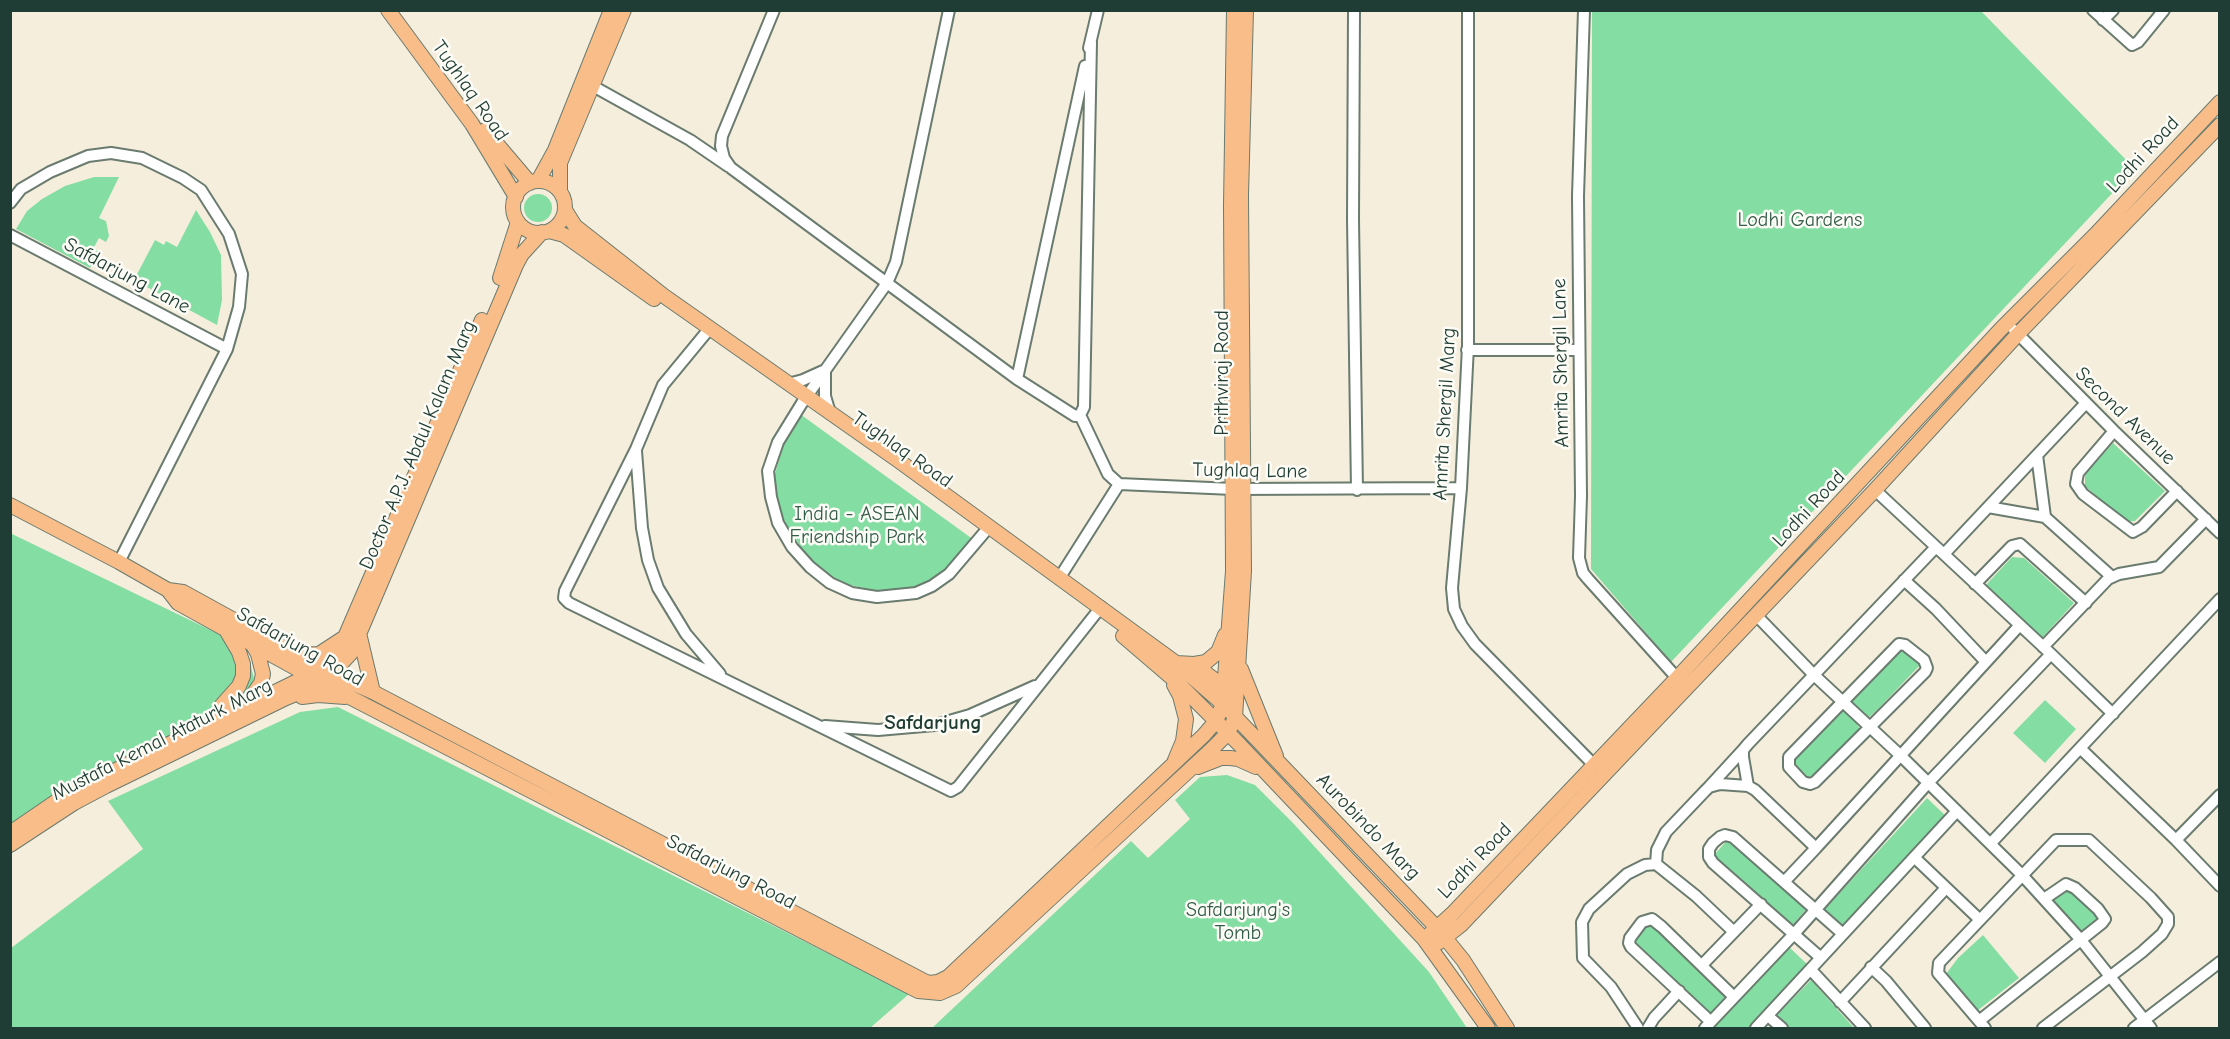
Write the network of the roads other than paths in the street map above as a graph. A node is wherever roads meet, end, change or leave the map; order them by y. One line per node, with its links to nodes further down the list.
1 (388, 10): 25 (main road, Tughlaq Road)
2 (396, 10): 23 (main road, Tughlaq Road)
3 (611, 10): 21 (main road)
4 (624, 10): 18 (main road)
5 (774, 10): 22 (street)
6 (949, 10): 31 (street)
7 (1098, 10): 17 (street)
8 (1234, 10): 50 (main road, Prithviraj Road)
9 (1246, 10): 50 (main road, Prithviraj Road)
10 (1354, 10): 51 (street)
11 (1468, 10): 36 (street, Amrita Shergil Marg)
12 (1584, 10): 37 (street, Amrita Shergil Lane)
13 (2093, 10): 16 (street)
14 (2113, 10): 16 (street)
15 (2164, 10): 16 (street)
16 (2103, 20)
17 (1091, 42): 39 (street); 44 (street)
18 (591, 85): 21 (main road); 22 (street)
19 (2220, 102): 32 (main road, Lodhi Road)
20 (2220, 125): 34 (main road, Lodhi Road)
21 (559, 152): 23 (main road); 24 (main road)
22 (731, 168): 31 (street)
23 (534, 182): 24 (main road); 25 (main road)
24 (560, 191): 27 (main road)
25 (516, 197): 28 (main road)
26 (10, 202): 35 (street)
27 (565, 210): 29 (main road); 33 (main road, Tughlaq Road)
28 (518, 222): 29 (main road); 70 (main road, Doctor A.P.J. Abdul Kalam Marg)
29 (546, 232): 33 (main road, Tughlaq Road); 70 (main road, Doctor A.P.J. Abdul Kalam Marg)
30 (10, 234): 35 (street, Safdarjung Lane)
31 (887, 283): 38 (street); 39 (street)
32 (2007, 323): 34 (street, Second Avenue); 86 (main road, Lodhi Road)
33 (707, 331): 40 (main road, Tughlaq Road); 41 (main road, Tughlaq Road); 46 (street)
34 (2018, 334): 42 (street, Second Avenue); 52 (main road, Lodhi Road)
35 (227, 349): 61 (street)
36 (1467, 350): 37 (street); 49 (street, Amrita Shergil Marg)
37 (1579, 350): 86 (street, Amrita Shergil Lane)
38 (825, 370): 40 (street); 41 (street); 43 (street)
39 (1017, 379): 44 (street)
40 (788, 384): 41 (main road, Tughlaq Road)
41 (804, 400): 43 (main road, Tughlaq Road); 58 (main road, Tughlaq Road); 58 (street)
42 (2086, 403): 45 (street, Second Avenue); 47 (street)
43 (830, 413): 58 (main road, Tughlaq Road)
44 (1080, 415): 48 (street)
45 (2114, 431): 53 (street, Second Avenue); 53 (street)
46 (636, 449): 85 (street); 85 (street)
47 (2037, 455): 55 (street); 56 (street)
48 (1119, 484): 50 (street, Tughlaq Lane); 62 (street)
49 (1461, 488): 51 (street, Tughlaq Lane); 106 (street, Amrita Shergil Marg)
50 (1238, 489): 51 (street, Tughlaq Lane); 72 (main road, Prithviraj Road); 81 (main road, Prithviraj Road)
51 (1357, 490)
52 (1875, 490): 60 (street); 71 (main road, Lodhi Road)
53 (2177, 491): 57 (street, Second Avenue)
54 (10, 505): 61 (main road, Safdarjung Road)
55 (1988, 507): 56 (street); 60 (street)
56 (2045, 518): 63 (street)
57 (2205, 519): 59 (street, Second Avenue); 63 (street)
58 (987, 530): 62 (main road, Tughlaq Road); 69 (main road, Tughlaq Road)
59 (2220, 532)
60 (1940, 550): 64 (street); 65 (street)
61 (119, 562): 66 (main road, Safdarjung Road)
62 (1060, 577): 69 (main road, Tughlaq Road)
63 (2112, 577): 68 (street)
64 (1904, 580): 79 (street); 84 (street)
65 (1975, 584): 68 (street); 73 (street)
66 (168, 590): 74 (main road, Safdarjung Road); 78 (main road, Safdarjung Road)
67 (2220, 599): 95 (street)
68 (2086, 603): 77 (street)
69 (1098, 610): 82 (main road, Tughlaq Road); 87 (street)
70 (362, 613): 75 (main road, Doctor A.P.J. Abdul Kalam Marg)
71 (1756, 615): 84 (street); 133 (main road, Lodhi Road)
72 (1228, 626): 80 (main road); 88 (main road, Prithviraj Road)
73 (2019, 626): 77 (street); 79 (street)
74 (226, 629): 76 (main road, Safdarjung Road); 97 (main road)
75 (352, 635): 78 (main road); 83 (main road, Doctor A.P.J. Abdul Kalam Marg); 89 (main road)
76 (251, 642): 83 (main road, Safdarjung Road); 94 (main road)
77 (2047, 651): 95 (street); 110 (street)
78 (298, 655): 83 (main road, Safdarjung Road)
79 (1986, 662): 104 (street)
80 (1194, 664): 82 (main road); 88 (main road)
81 (1239, 664): 96 (main road, Prithviraj Road); 105 (main road)
82 (1171, 668): 93 (main road, Tughlaq Road); 98 (main road, Tughlaq Road); 107 (main road)
83 (323, 675): 89 (main road, Safdarjung Road); 90 (main road, Safdarjung Road); 91 (main road, Mustafa Kemal Ataturk Marg); 94 (main road, Mustafa Kemal Ataturk Marg)
84 (1814, 675): 92 (street); 103 (street)
85 (722, 676): 99 (street)
86 (1677, 678): 106 (main road, Lodhi Road)
87 (1038, 684): 99 (street); 99 (street)
88 (1224, 687): 93 (main road, Prithviraj Road)
89 (374, 692): 115 (main road, Safdarjung Road)
90 (350, 697): 91 (main road); 116 (main road, Safdarjung Road)
91 (286, 698): 120 (main road, Mustafa Kemal Ataturk Marg)
92 (1842, 701): 100 (street); 100 (street); 100 (street)
93 (1223, 704): 96 (main road, Tughlaq Road); 98 (main road, Prithviraj Road)
94 (242, 709): 97 (main road, Mustafa Kemal Ataturk Marg)
95 (2113, 714): 102 (street)
96 (1235, 718): 101 (main road, Prithviraj Road); 105 (main road, Aurobindo Marg)
97 (216, 720): 117 (main road, Mustafa Kemal Ataturk Marg)
98 (1216, 721): 101 (main road, Tughlaq Road); 107 (main road, Safdarjung Road)
99 (819, 725)
100 (1868, 727): 104 (street)
101 (1228, 733): 108 (main road, Safdarjung Road); 109 (main road, Aurobindo Marg)
102 (2081, 748): 118 (street); 119 (street)
103 (1743, 750): 111 (street); 112 (street)
104 (1901, 756): 110 (street); 121 (street)
105 (1279, 762): 133 (main road, Aurobindo Marg)
106 (1593, 764): 133 (main road, Lodhi Road)
107 (1173, 765): 115 (main road, Safdarjung Road)
108 (1189, 771): 109 (main road); 116 (main road, Safdarjung Road)
109 (1263, 771): 137 (main road, Aurobindo Marg)
110 (1928, 783): 114 (street); 130 (street)
111 (1748, 786): 112 (street); 121 (street)
112 (1709, 787): 123 (street)
113 (2220, 795): 118 (street)
114 (1957, 811): 119 (street); 122 (street)
115 (1115, 819): 116 (main road)
116 (1125, 830)
117 (10, 833)
118 (2176, 840): 126 (street)
119 (1991, 843): 124 (street)
120 (10, 845)
121 (1816, 848): 125 (street)
122 (1915, 858): 127 (street); 135 (street)
123 (1656, 864): 132 (street); 153 (street)
124 (2022, 875): 128 (street); 131 (street); 143 (street)
125 (1784, 882): 129 (street); 130 (street)
126 (2220, 886)
127 (1946, 888): 131 (street); 141 (street)
128 (2044, 899): 136 (street); 136 (street)
129 (1761, 904): 132 (street); 134 (street)
130 (1816, 909): 134 (street); 135 (street)
131 (1979, 919): 150 (street)
132 (1734, 932): 139 (street)
133 (1441, 933): 137 (main road, Lodhi Road); 152 (main road, Aurobindo Marg)
134 (1794, 934): 138 (street); 145 (street)
135 (1843, 934): 138 (street)
136 (2081, 940): 143 (street); 150 (street)
137 (1428, 944): 151 (main road, Aurobindo Marg)
138 (1821, 958): 142 (street)
139 (1702, 965): 144 (street); 145 (street)
140 (2218, 966): 148 (street)
141 (1871, 967): 146 (street); 158 (street)
142 (1811, 970): 146 (street); 147 (street)
143 (2109, 977): 148 (street); 159 (street)
144 (1679, 992): 149 (street); 154 (street)
145 (1734, 997): 149 (street)
146 (1840, 1002): 157 (street)
147 (1768, 1016): 155 (street); 156 (street)
148 (2148, 1024): 160 (street)
149 (1708, 1025)
150 (1982, 1025)
151 (1488, 1029)
152 (1507, 1029)
153 (1638, 1029)
154 (1648, 1029)
155 (1756, 1029)
156 (1782, 1029)
157 (1864, 1029)
158 (1925, 1029)
159 (2043, 1029)
160 (2134, 1029)

